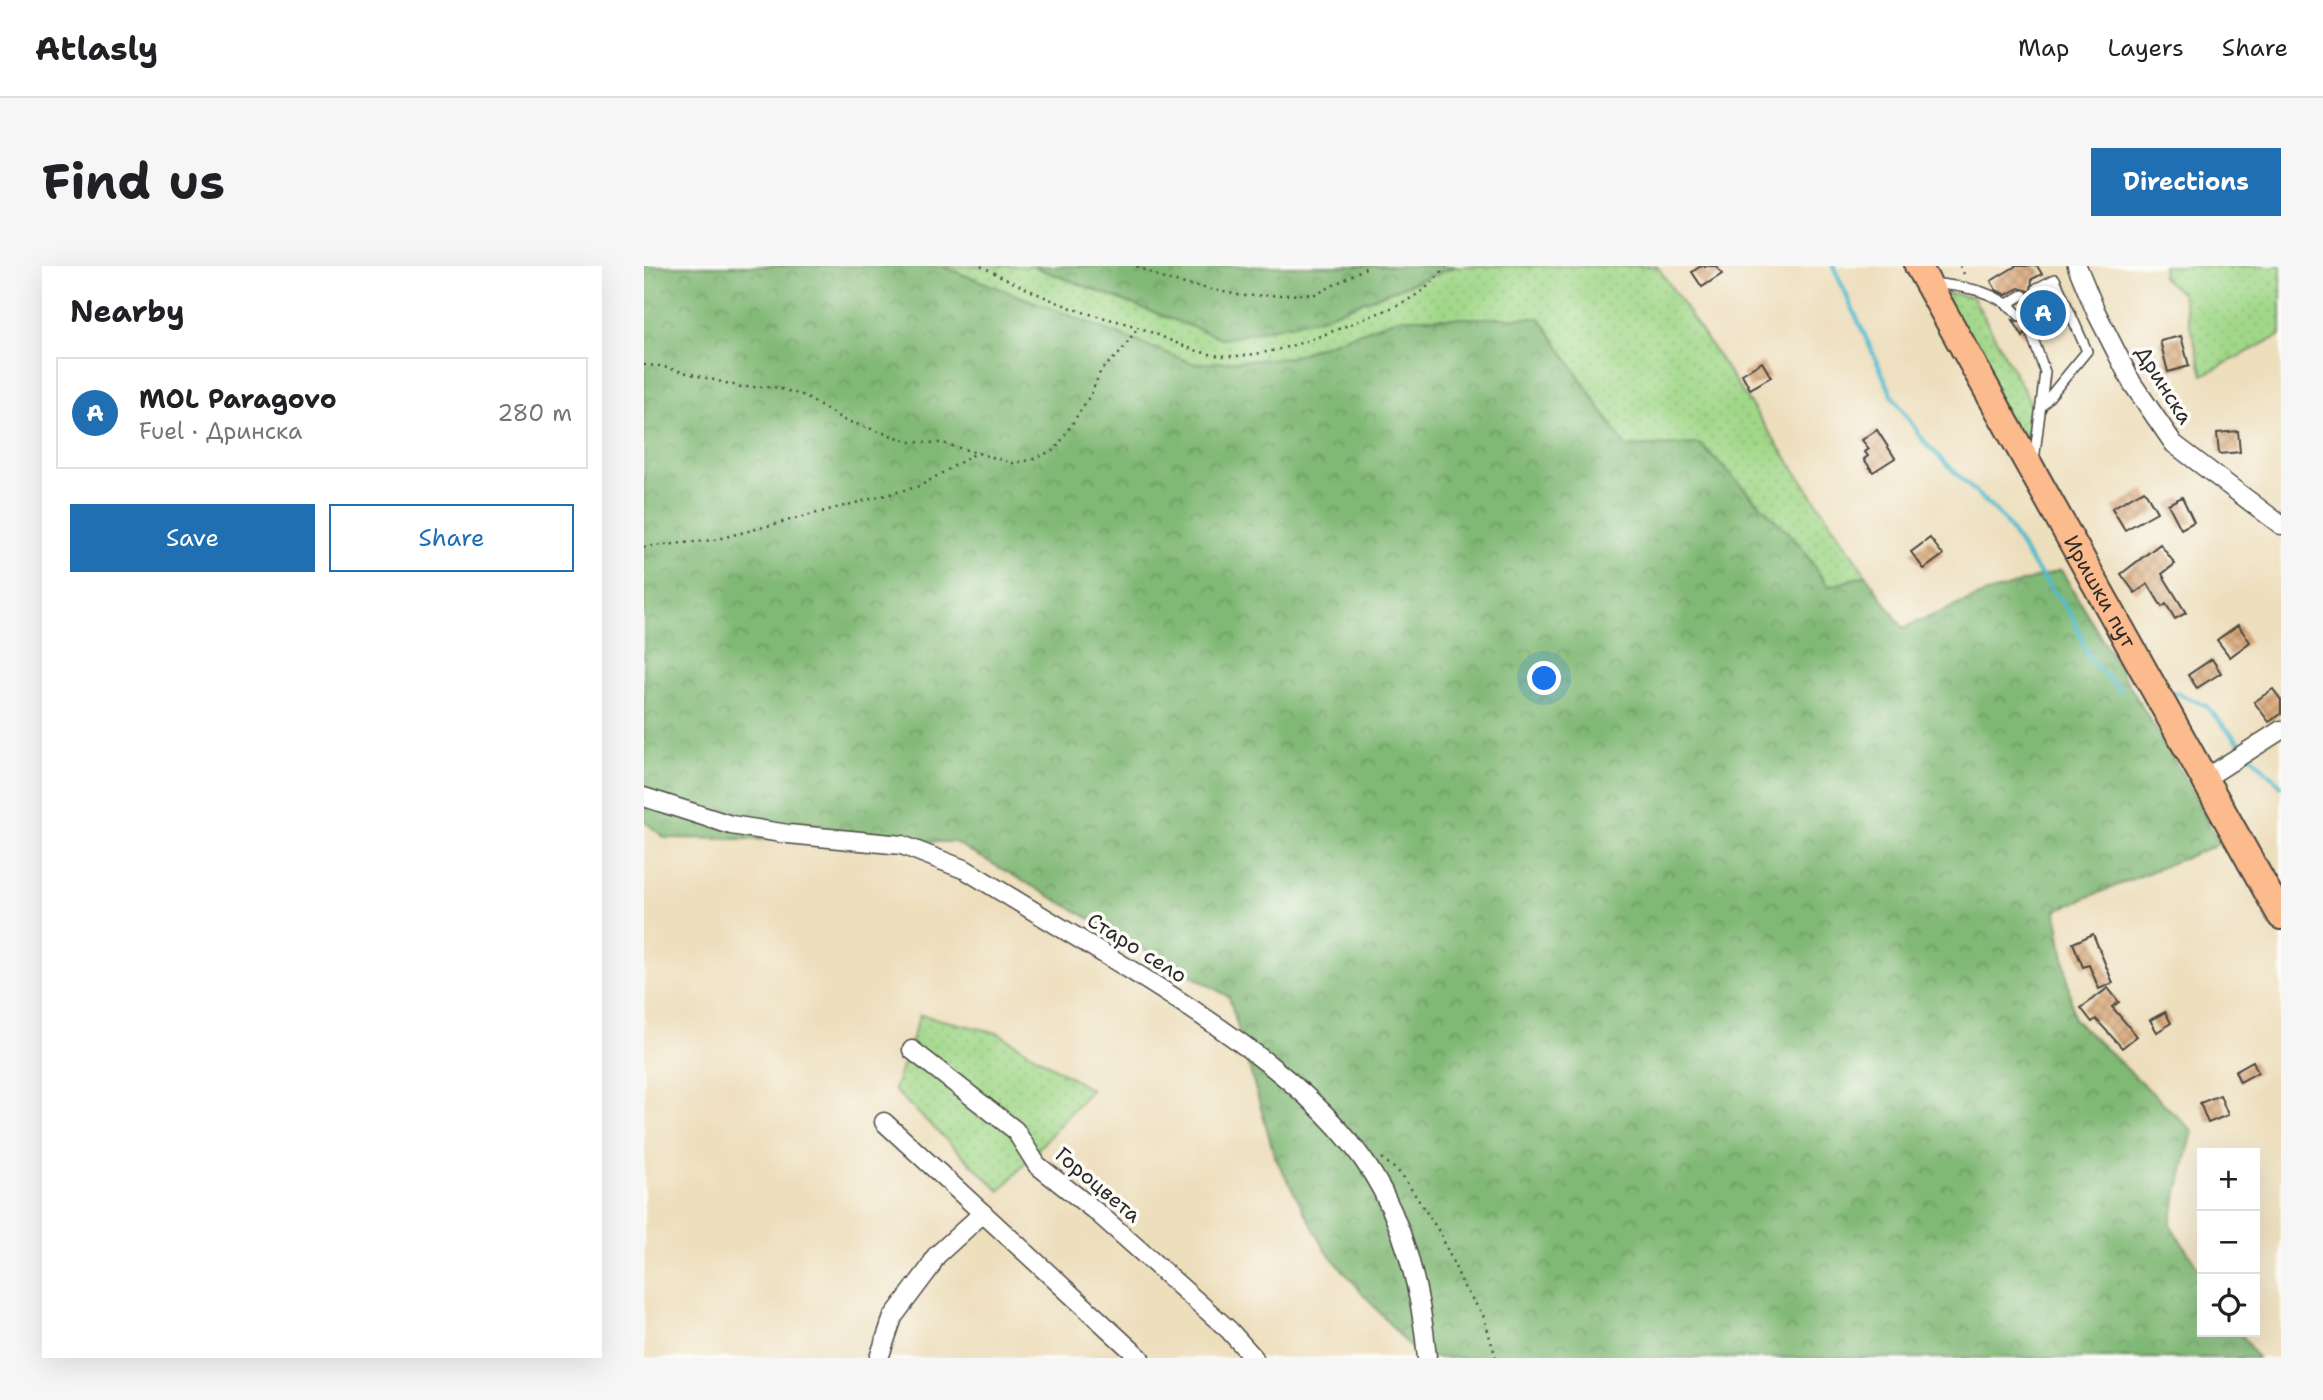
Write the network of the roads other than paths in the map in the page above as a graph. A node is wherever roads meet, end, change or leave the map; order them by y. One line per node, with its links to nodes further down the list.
1 (2077, 266): 10 (street, Дринска)
2 (1922, 274): 5 (lane); 9 (main road, Иришки пут)
3 (2038, 288): 8 (lane)
4 (2024, 295): 5 (lane)
5 (2007, 304): 6 (lane)
6 (2020, 316)
7 (2031, 333): 8 (lane)
8 (2041, 407): 9 (lane)
9 (2031, 473): 12 (main road, Иришки пут)
10 (2281, 525)
11 (2281, 730): 12 (street)
12 (2204, 779): 14 (main road, Иришки пут)
13 (644, 797): 21 (street, Старо село)
14 (2281, 916)
15 (912, 1049): 20 (street, Гороцвета)
16 (884, 1122): 17 (street)
17 (983, 1213): 18 (street); 19 (street)
18 (879, 1358)
19 (1140, 1358)
20 (1254, 1358)
21 (1427, 1358)

